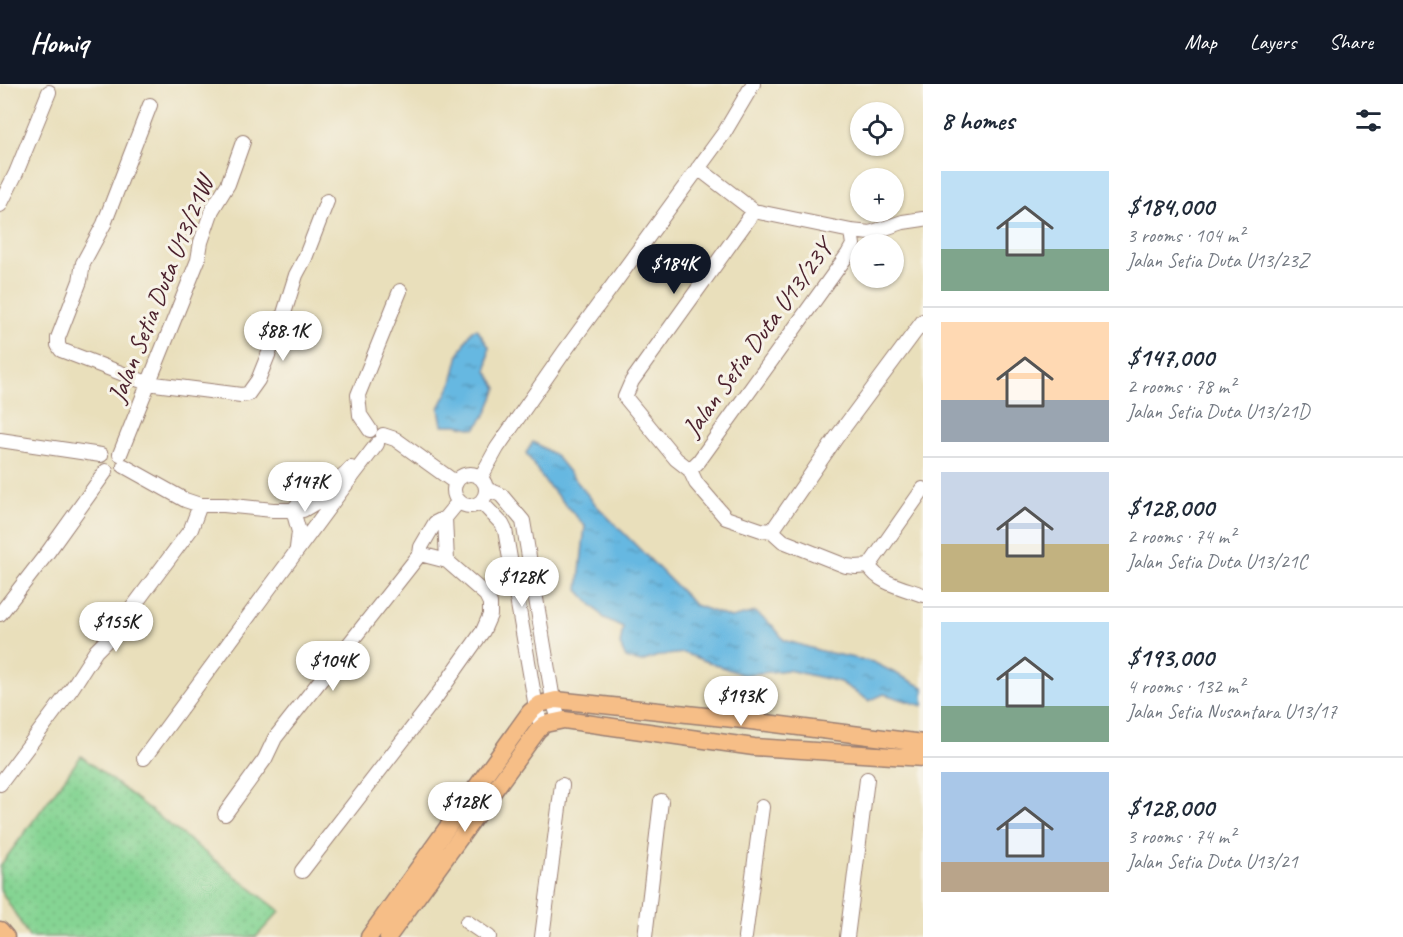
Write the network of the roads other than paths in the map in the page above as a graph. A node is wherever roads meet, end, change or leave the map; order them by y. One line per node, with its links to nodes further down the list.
1 (753, 84): 5 (street)
2 (49, 92): 7 (street)
3 (150, 105): 13 (street)
4 (243, 142): 13 (street, Jalan Setia Duta U13/21W)
5 (698, 168): 8 (street); 21 (street)
6 (327, 201): 13 (street)
7 (0, 205)
8 (754, 211): 10 (street); 18 (street)
9 (923, 220): 10 (street)
10 (852, 231): 18 (street, Jalan Setia Duta U13/23Y)
11 (400, 291): 14 (street)
12 (923, 321): 28 (street)
13 (147, 383): 17 (street, Jalan Setia Duta U13/21W)
14 (375, 438): 20 (street); 23 (street); 26 (street)
15 (0, 440): 16 (street)
16 (101, 455): 17 (street); 19 (street)
17 (122, 460): 19 (street); 25 (street)
18 (690, 470): 28 (street)
19 (106, 471): 34 (street)
20 (456, 483): 21 (street); 24 (street)
21 (483, 489): 24 (street); 35 (street); 36 (street)
22 (923, 489): 32 (street)
23 (338, 495): 26 (street); 29 (street)
24 (459, 501): 27 (street)
25 (200, 505): 26 (street); 43 (street)
26 (293, 510): 29 (street)
27 (445, 518): 30 (street); 31 (street)
28 (772, 531): 32 (street)
29 (296, 550): 40 (street)
30 (420, 554): 31 (street); 47 (street)
31 (447, 561): 48 (street)
32 (869, 566): 33 (street)
33 (923, 595)
34 (0, 614)
35 (553, 700): 36 (main road); 37 (street); 39 (main road)
36 (536, 707): 38 (street); 52 (main road)
37 (559, 720): 38 (main road); 41 (main road)
38 (541, 726): 53 (main road)
39 (923, 743)
40 (144, 758)
41 (923, 758)
42 (867, 779): 58 (street)
43 (0, 784)
44 (562, 784): 55 (street)
45 (662, 801): 56 (street)
46 (762, 807): 57 (street)
47 (225, 814)
48 (302, 872)
49 (467, 922): 54 (street)
50 (0, 930): 51 (main road)
51 (6, 937)
52 (369, 937)
53 (388, 937)
54 (489, 937)
55 (543, 937)
56 (645, 937)
57 (745, 937)
58 (847, 937)

